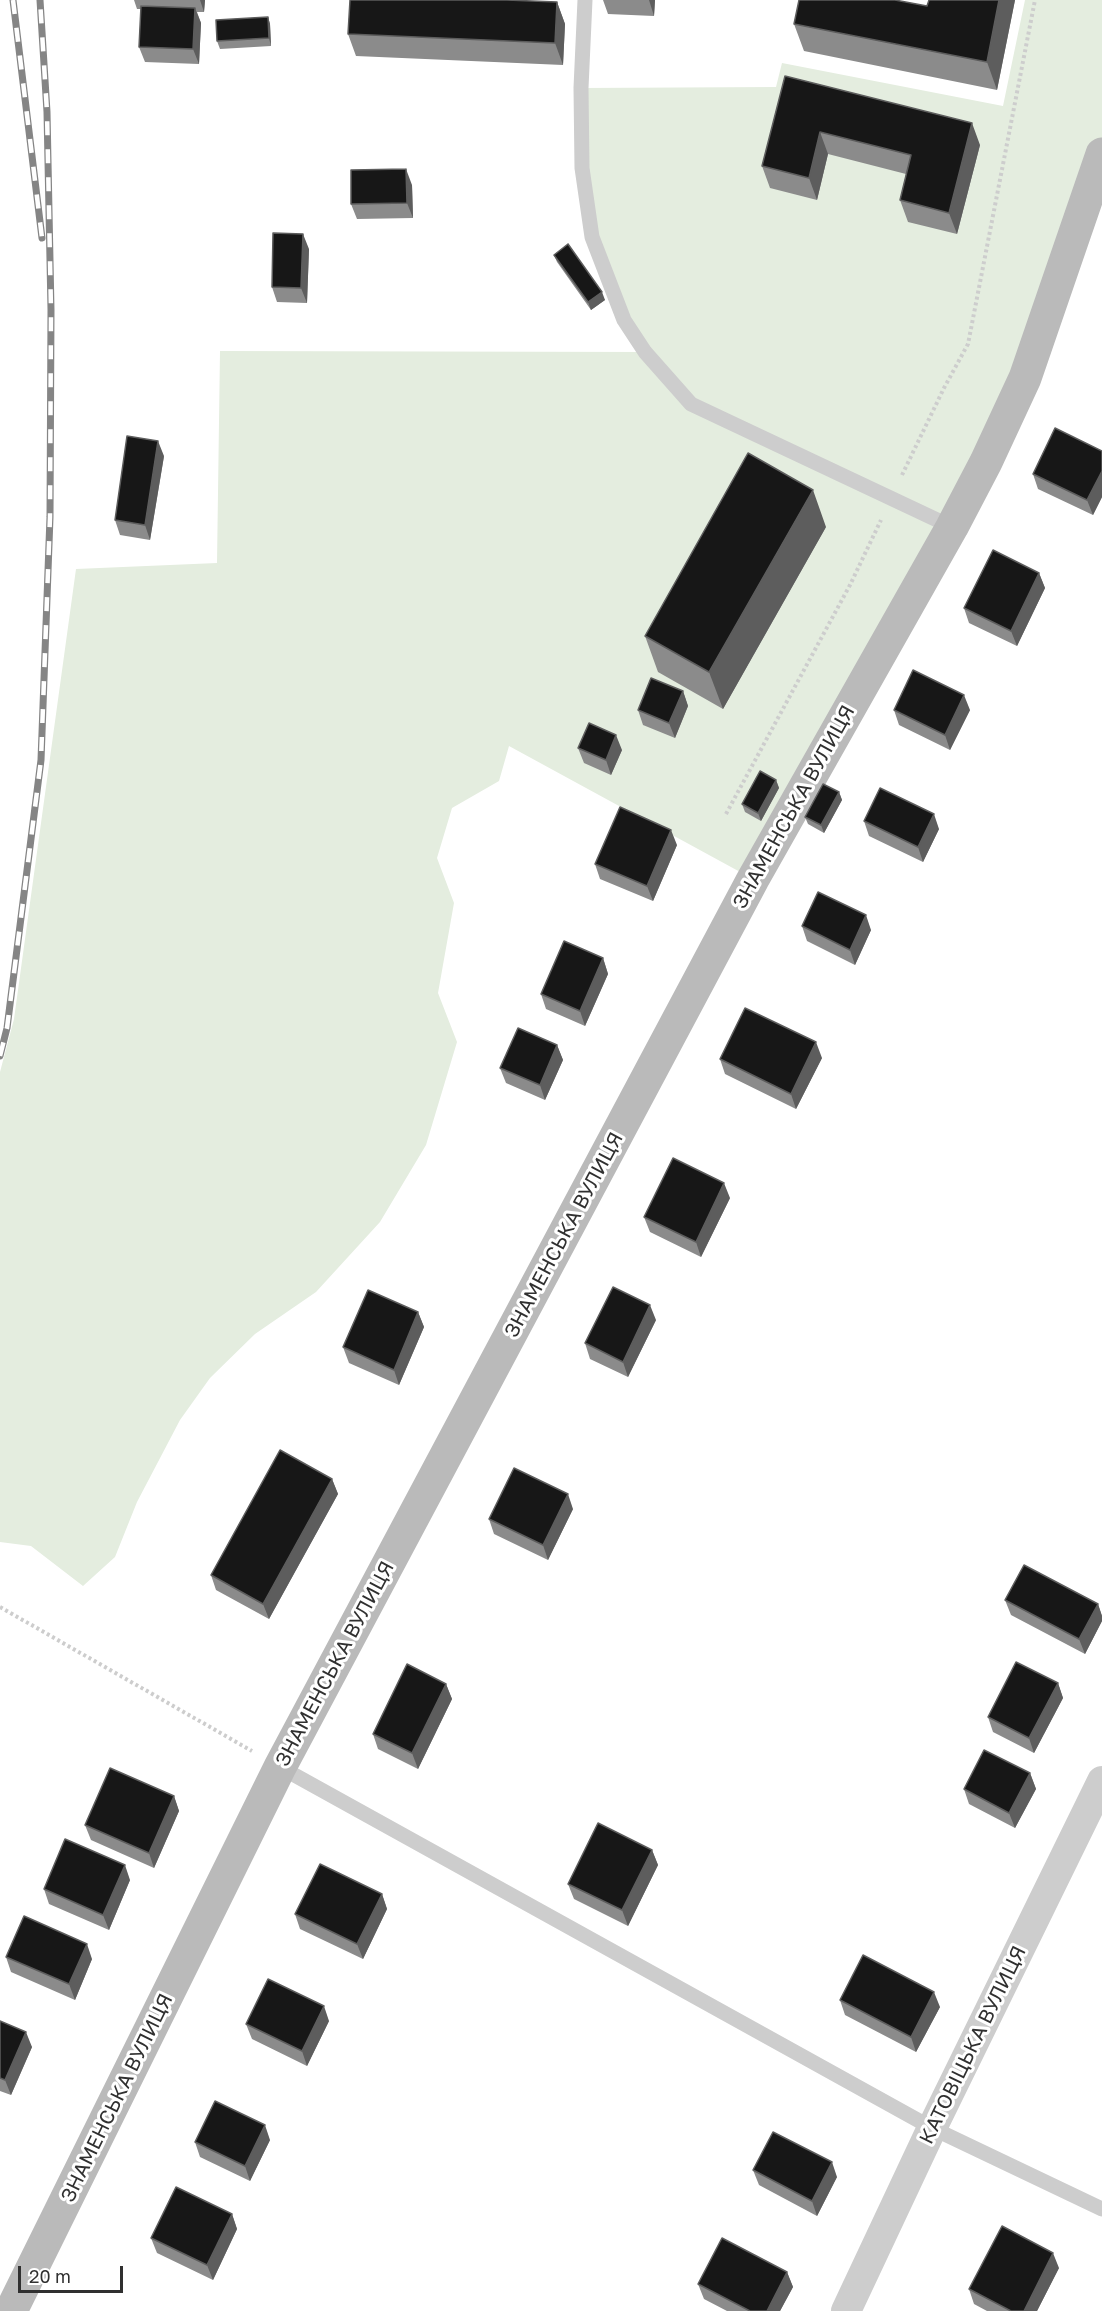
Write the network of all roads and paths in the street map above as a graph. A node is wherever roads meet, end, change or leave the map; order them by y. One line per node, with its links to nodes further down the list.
1 (585, 0): 4 (lane)
2 (1035, 0): 4 (path)
3 (1102, 154): 5 (main road, ЗНАМЕНСЬКА ВУЛИЦЯ)
4 (891, 498): 5 (lane); 6 (path)
5 (952, 527): 8 (main road, ЗНАМЕНСЬКА ВУЛИЦЯ)
6 (726, 814)
7 (0, 1607): 8 (path)
8 (280, 1767): 10 (lane); 12 (main road, ЗНАМЕНСЬКА ВУЛИЦЯ)
9 (1102, 1781): 10 (street, КАТОВІЦЬКА ВУЛИЦЯ)
10 (932, 2128): 11 (lane); 13 (street, КАТОВІЦЬКА ВУЛИЦЯ)
11 (1102, 2209)
12 (11, 2311)
13 (846, 2311)

